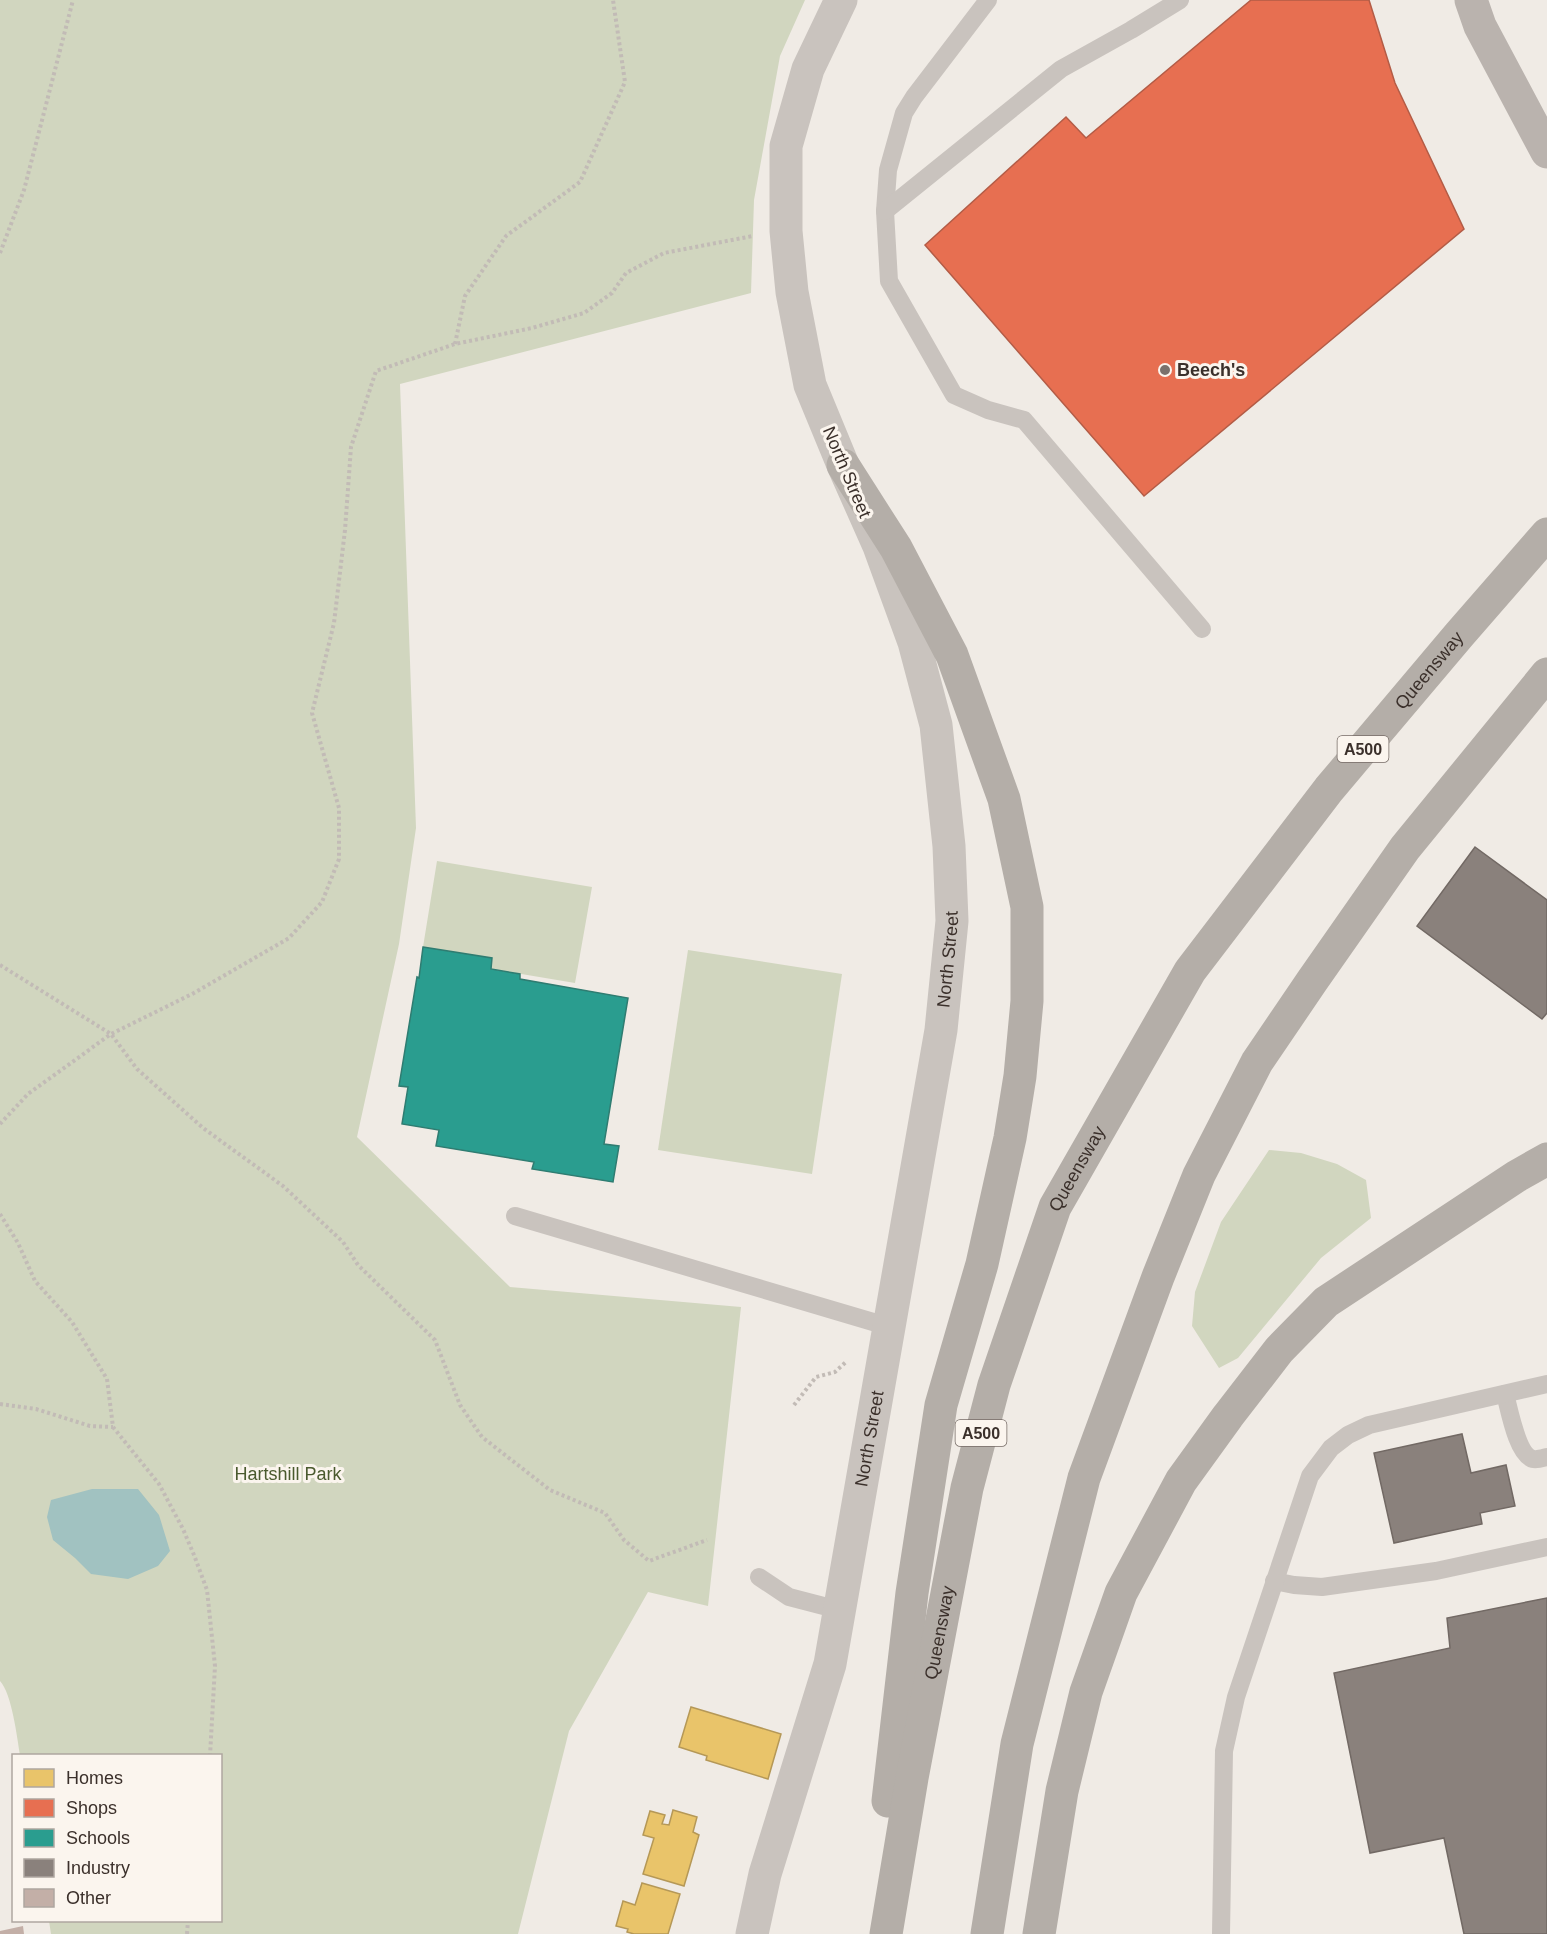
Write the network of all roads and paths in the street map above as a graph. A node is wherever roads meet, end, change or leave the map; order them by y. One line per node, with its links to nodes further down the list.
1 (73, 0): 10 (path)
2 (613, 0): 11 (path)
3 (841, 0): 9 (street, North Street)
4 (988, 0): 8 (lane)
5 (1180, 0): 8 (lane)
6 (1472, 0): 7 (main road)
7 (1547, 152)
8 (885, 211): 14 (lane)
9 (786, 231): 11 (path); 12 (street, North Street)
10 (0, 253)
11 (454, 344): 17 (path)
12 (843, 465): 22 (street, North Street); 36 (highway)
13 (1547, 534): 37 (highway, Queensway / A500)
14 (1202, 629)
15 (1547, 674): 38 (highway)
16 (0, 966): 17 (path)
17 (111, 1034): 18 (path); 29 (path)
18 (0, 1124)
19 (1547, 1159): 39 (highway)
20 (0, 1214): 27 (path)
21 (515, 1216): 22 (lane)
22 (887, 1342): 26 (path); 33 (street, North Street)
23 (1547, 1384): 24 (lane)
24 (1504, 1394): 28 (lane); 32 (lane)
25 (0, 1404): 27 (path)
26 (794, 1405)
27 (113, 1427): 34 (path)
28 (1547, 1457)
29 (707, 1540)
30 (1547, 1547): 32 (lane)
31 (759, 1577): 33 (lane)
32 (1274, 1581): 40 (lane)
33 (839, 1610): 35 (street, North Street)
34 (210, 1754)
35 (752, 1934)
36 (876, 1934)
37 (886, 1934)
38 (987, 1934)
39 (1039, 1934)
40 (1221, 1934)

